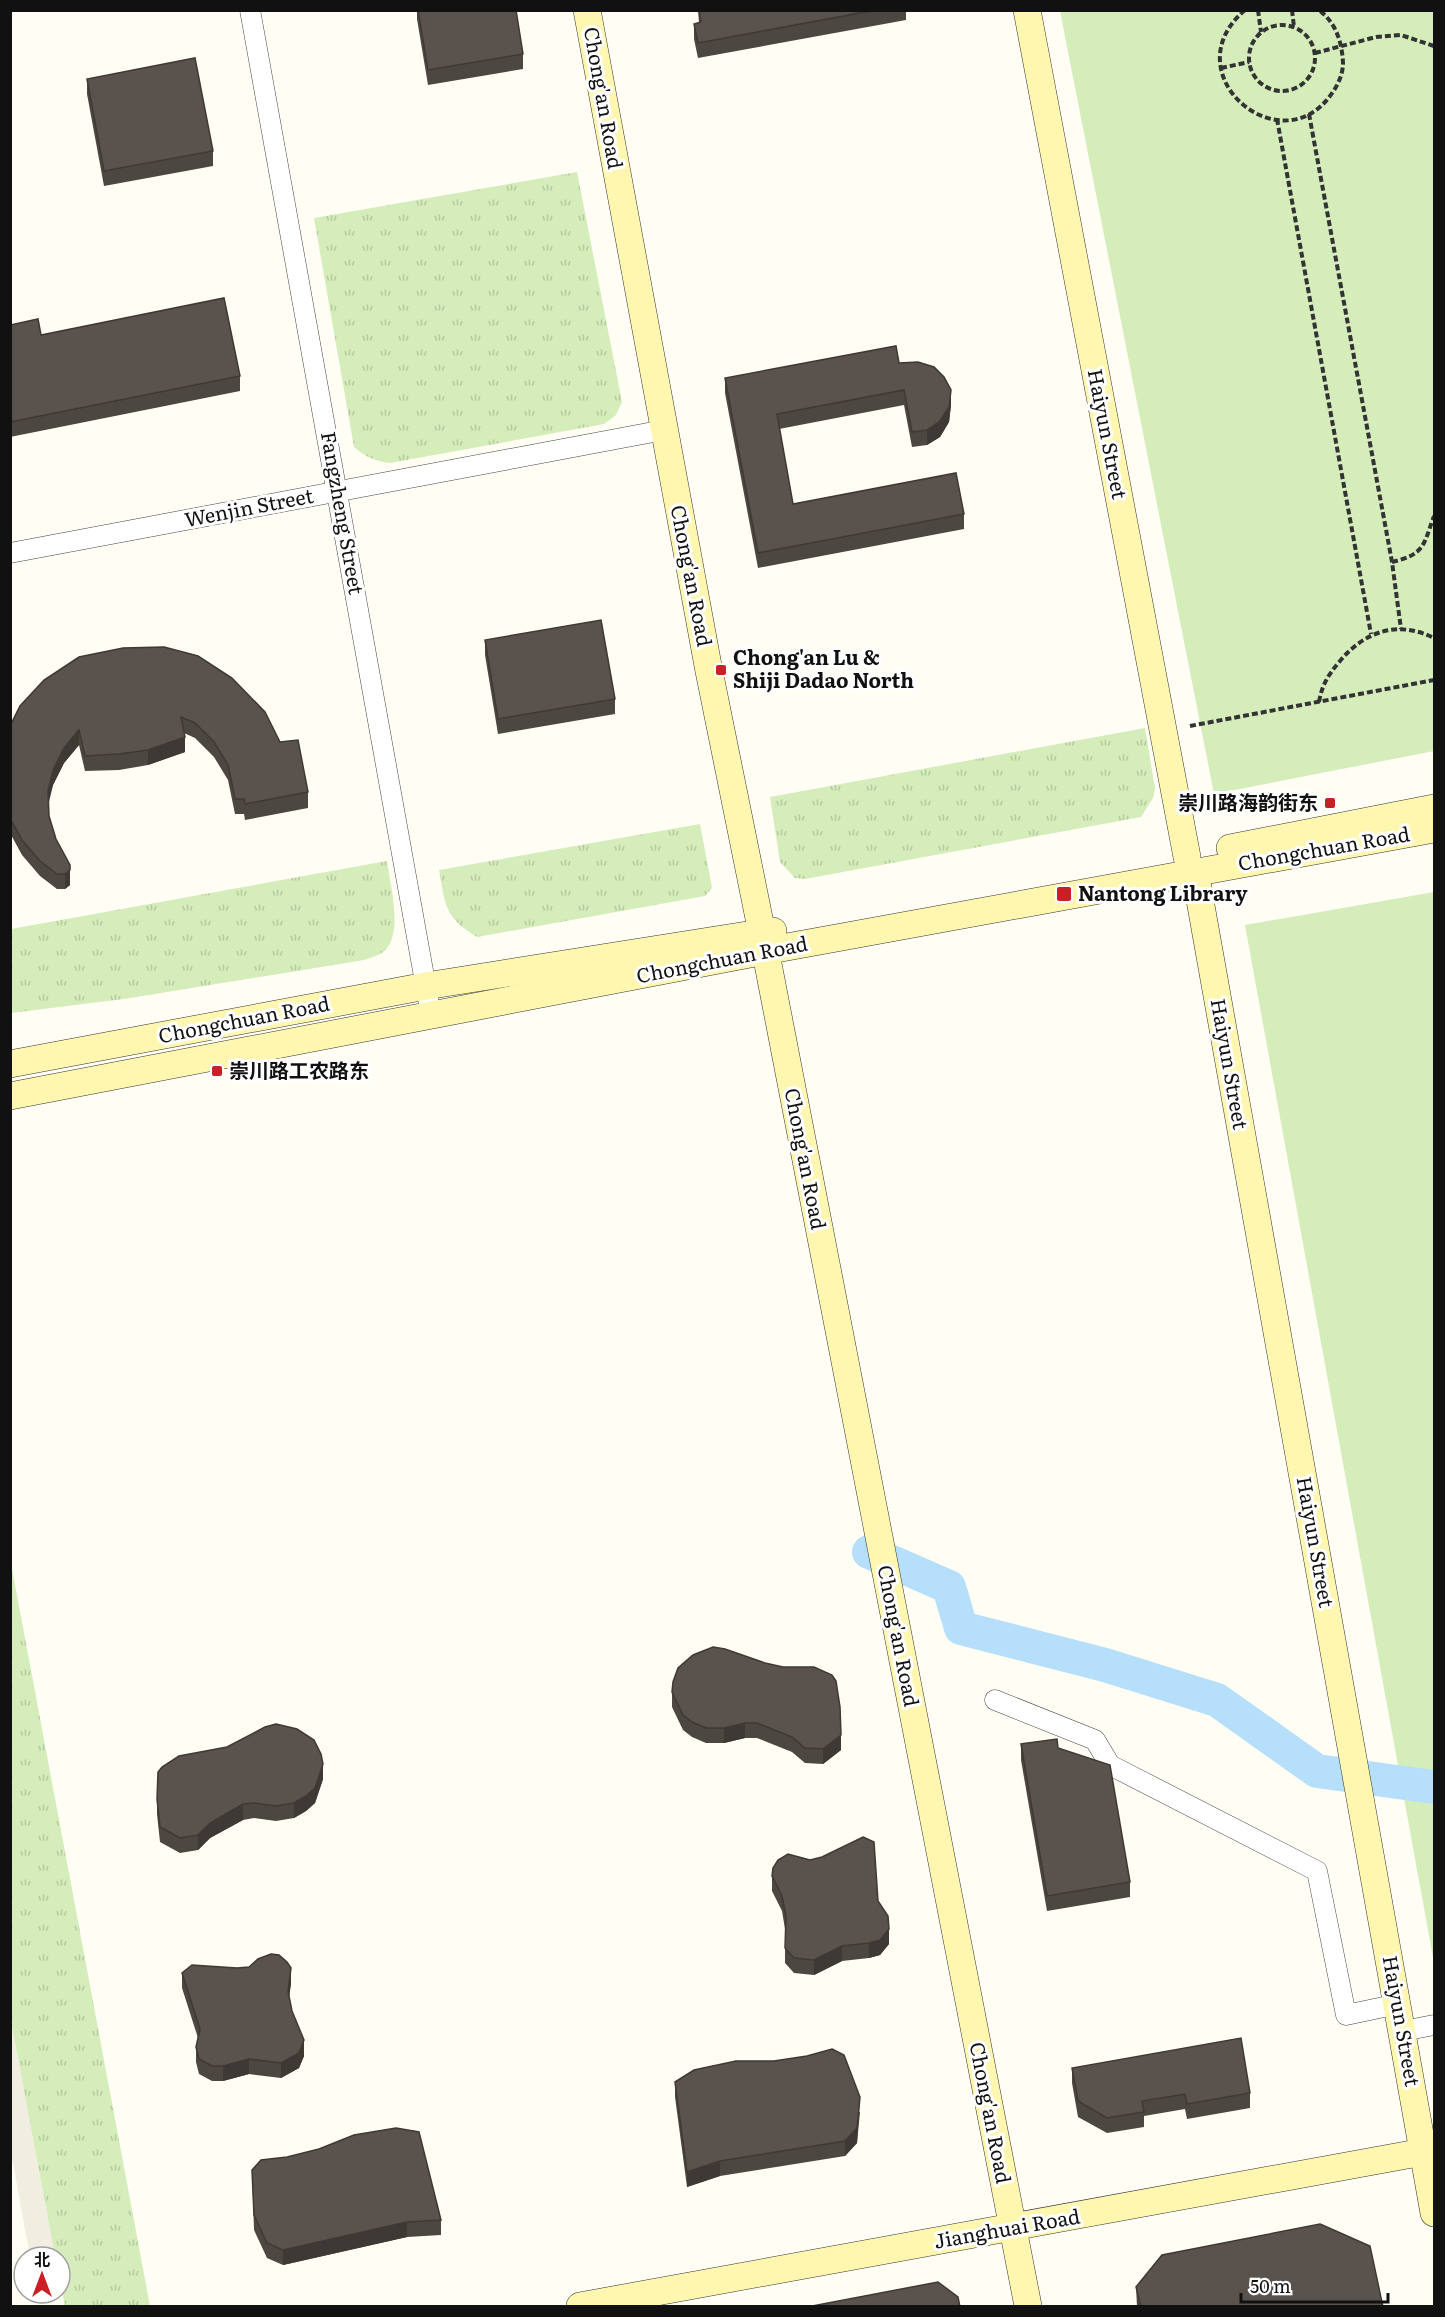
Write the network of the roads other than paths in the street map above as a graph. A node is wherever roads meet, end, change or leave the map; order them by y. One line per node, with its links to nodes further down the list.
1 (250, 10): 5 (street, Fangzheng Street)
2 (587, 10): 4 (street, Chong'an Road)
3 (1027, 10): 9 (street, Haiyun Street)
4 (664, 430): 5 (street, Wenjin Street); 10 (street, Chong'an Road)
5 (338, 491): 6 (street, Wenjin Street); 11 (street, Fangzheng Street)
6 (10, 553)
7 (1434, 808): 9 (street, Chongchuan Road)
8 (1434, 829): 9 (street, Chongchuan Road)
9 (1191, 864): 10 (street, Chongchuan Road); 16 (street, Haiyun Street)
10 (764, 942): 11 (street, Chongchuan Road); 12 (street, Chongchuan Road); 21 (street, Chong'an Road)
11 (426, 986): 12 (street, Fangzheng Street); 13 (street, Chongchuan Road)
12 (431, 1015): 14 (street, Chongchuan Road)
13 (10, 1064)
14 (10, 1096)
15 (995, 1700): 16 (street)
16 (1398, 2004): 18 (street, Haiyun Street)
17 (1434, 2025): 18 (street)
18 (1403, 2031): 19 (street, Haiyun Street)
19 (1429, 2151): 20 (street, Haiyun Street); 21 (street, Jianghuai Road)
20 (1434, 2213)
21 (1013, 2228): 22 (street, Jianghuai Road); 23 (street, Chong'an Road)
22 (580, 2307)
23 (1028, 2307)

